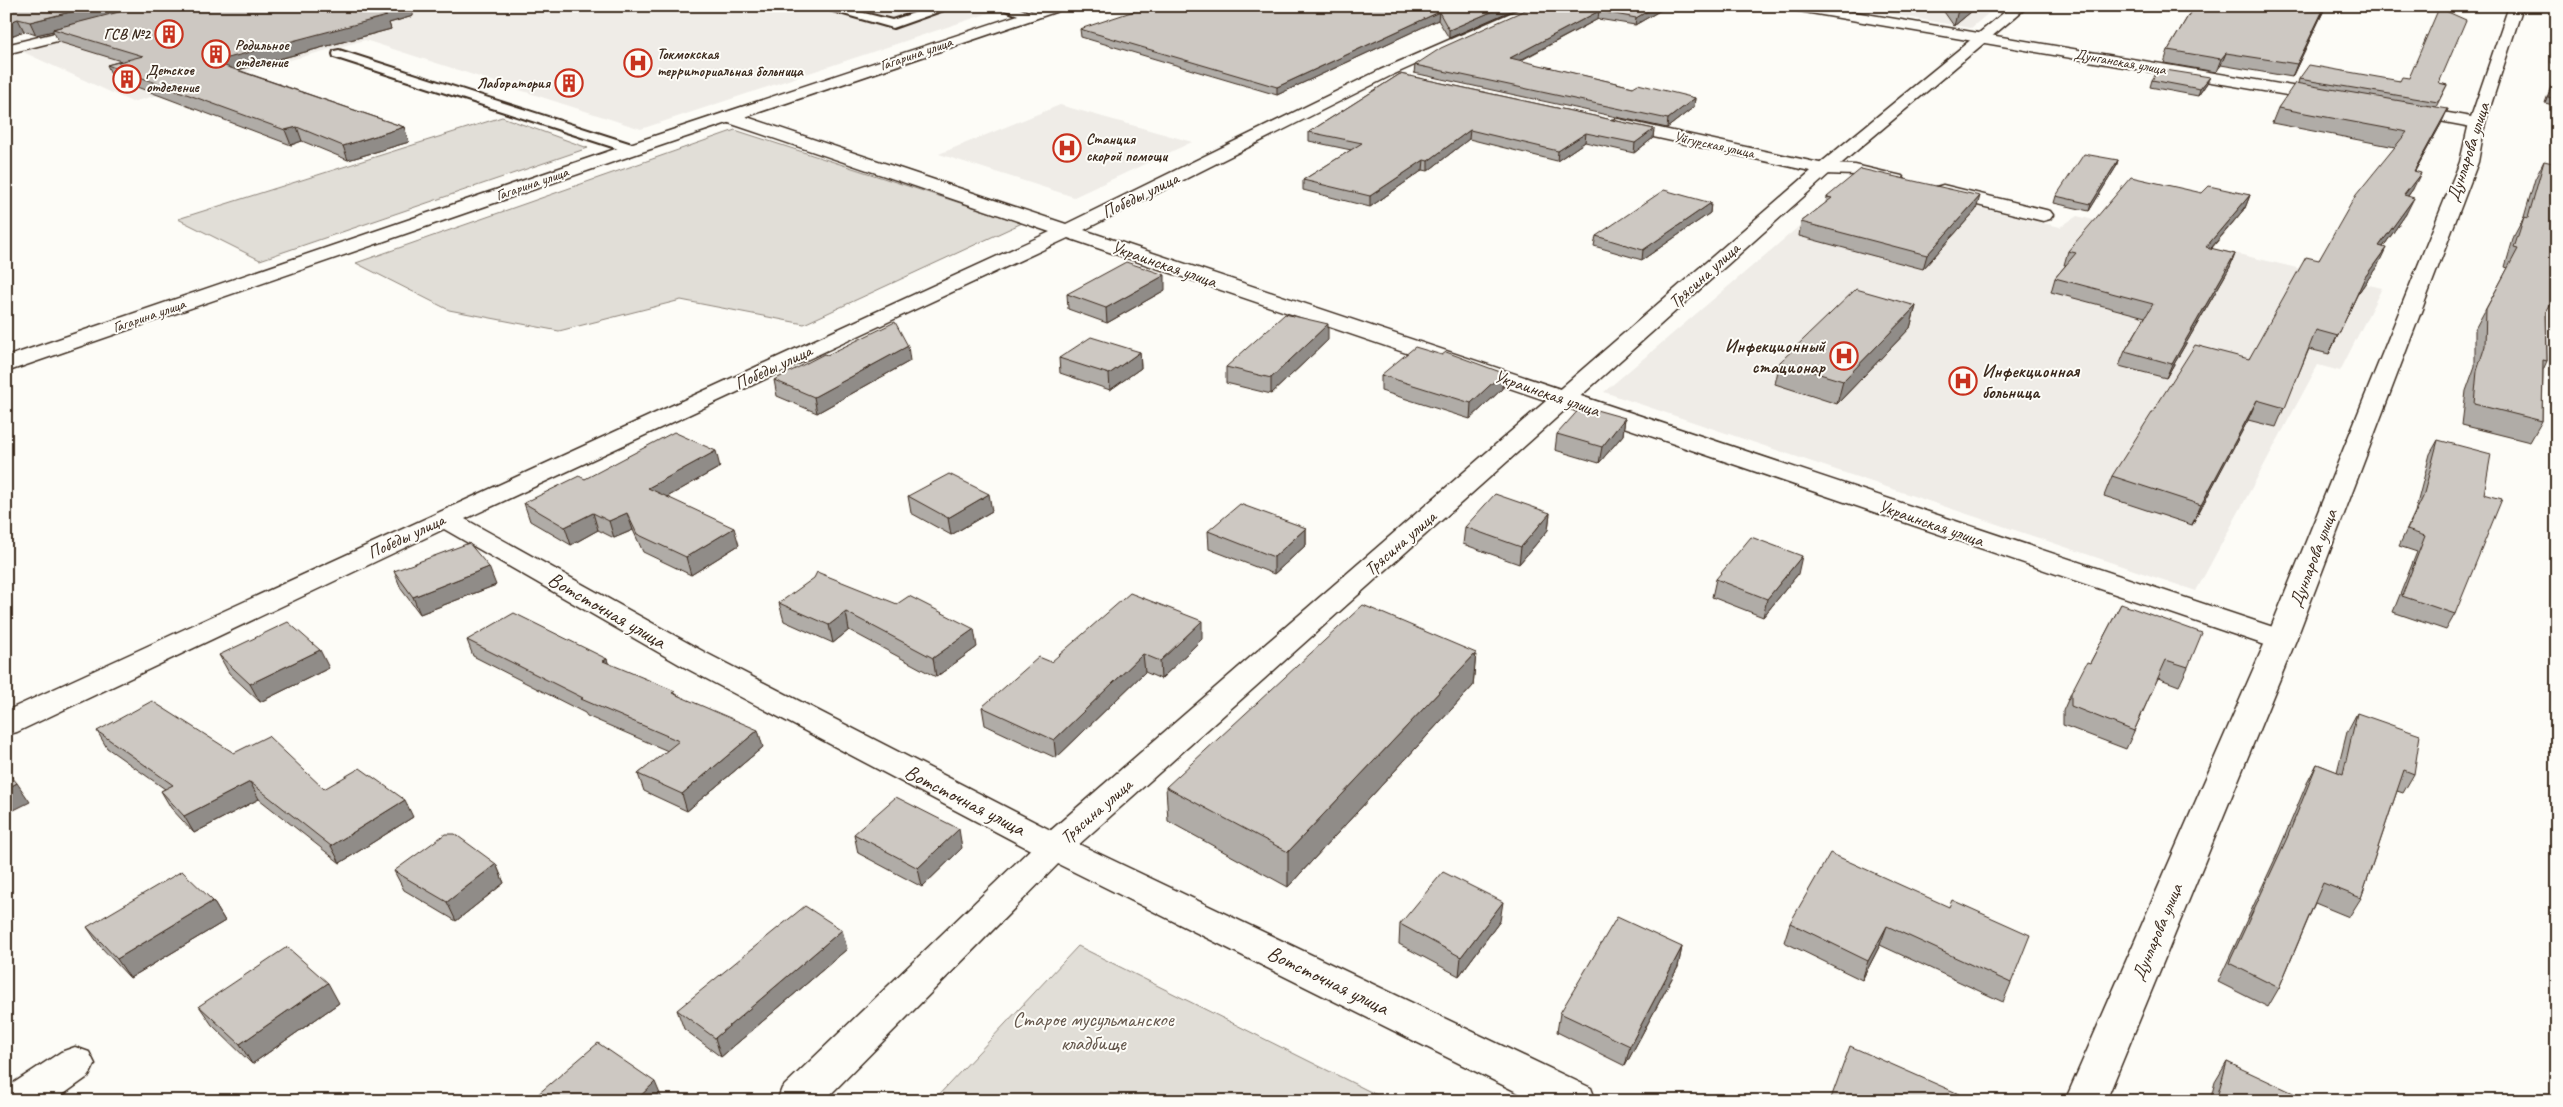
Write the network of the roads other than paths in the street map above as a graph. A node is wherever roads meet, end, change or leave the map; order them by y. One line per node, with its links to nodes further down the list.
1 (821, 6): 2 (lane)
2 (949, 6)
3 (1001, 6): 9 (lane)
4 (1059, 6): 9 (street, Гагарина улица)
5 (1539, 6): 16 (street, Победы улица)
6 (1793, 6): 13 (street, Дунганская улица)
7 (2021, 6): 13 (street, Трясина улица)
8 (2516, 6): 22 (street, Дунларова улица)
9 (1031, 16): 20 (street, Гагарина улица)
10 (106, 24): 12 (street)
11 (6, 33): 12 (street)
12 (58, 37): 14 (street)
13 (1983, 39): 18 (street, Дунганская улица); 24 (street, Трясина улица)
14 (6, 50)
15 (339, 54): 23 (lane)
16 (1385, 73): 17 (street); 28 (street, Победы улица)
17 (1414, 80)
18 (2342, 100)
19 (2390, 108): 22 (street)
20 (728, 118): 23 (street, Гагарина улица); 28 (street, Украинская улица)
21 (1599, 120): 24 (street, Уйгурская улица)
22 (2477, 123): 32 (street, Дунларова улица)
23 (633, 149): 29 (street, Гагарина улица)
24 (1824, 169): 25 (street, Уйгурская улица); 30 (street, Трясина улица)
25 (1912, 183)
26 (1930, 188): 27 (street)
27 (2043, 215)
28 (1067, 231): 30 (street, Украинская улица); 31 (street, Победы улица)
29 (6, 365)
30 (1564, 399): 32 (street, Украинская улица); 34 (street, Трясина улица)
31 (445, 518): 33 (street, Победы улица); 34 (street, Вотсточная улица)
32 (2281, 640): 39 (street, Дунларова улица)
33 (6, 724)
34 (1054, 847): 37 (street, Трясина улица); 38 (street, Вотсточная улица)
35 (75, 1064): 36 (street)
36 (20, 1101)
37 (797, 1101)
38 (1576, 1101)
39 (2085, 1101)

